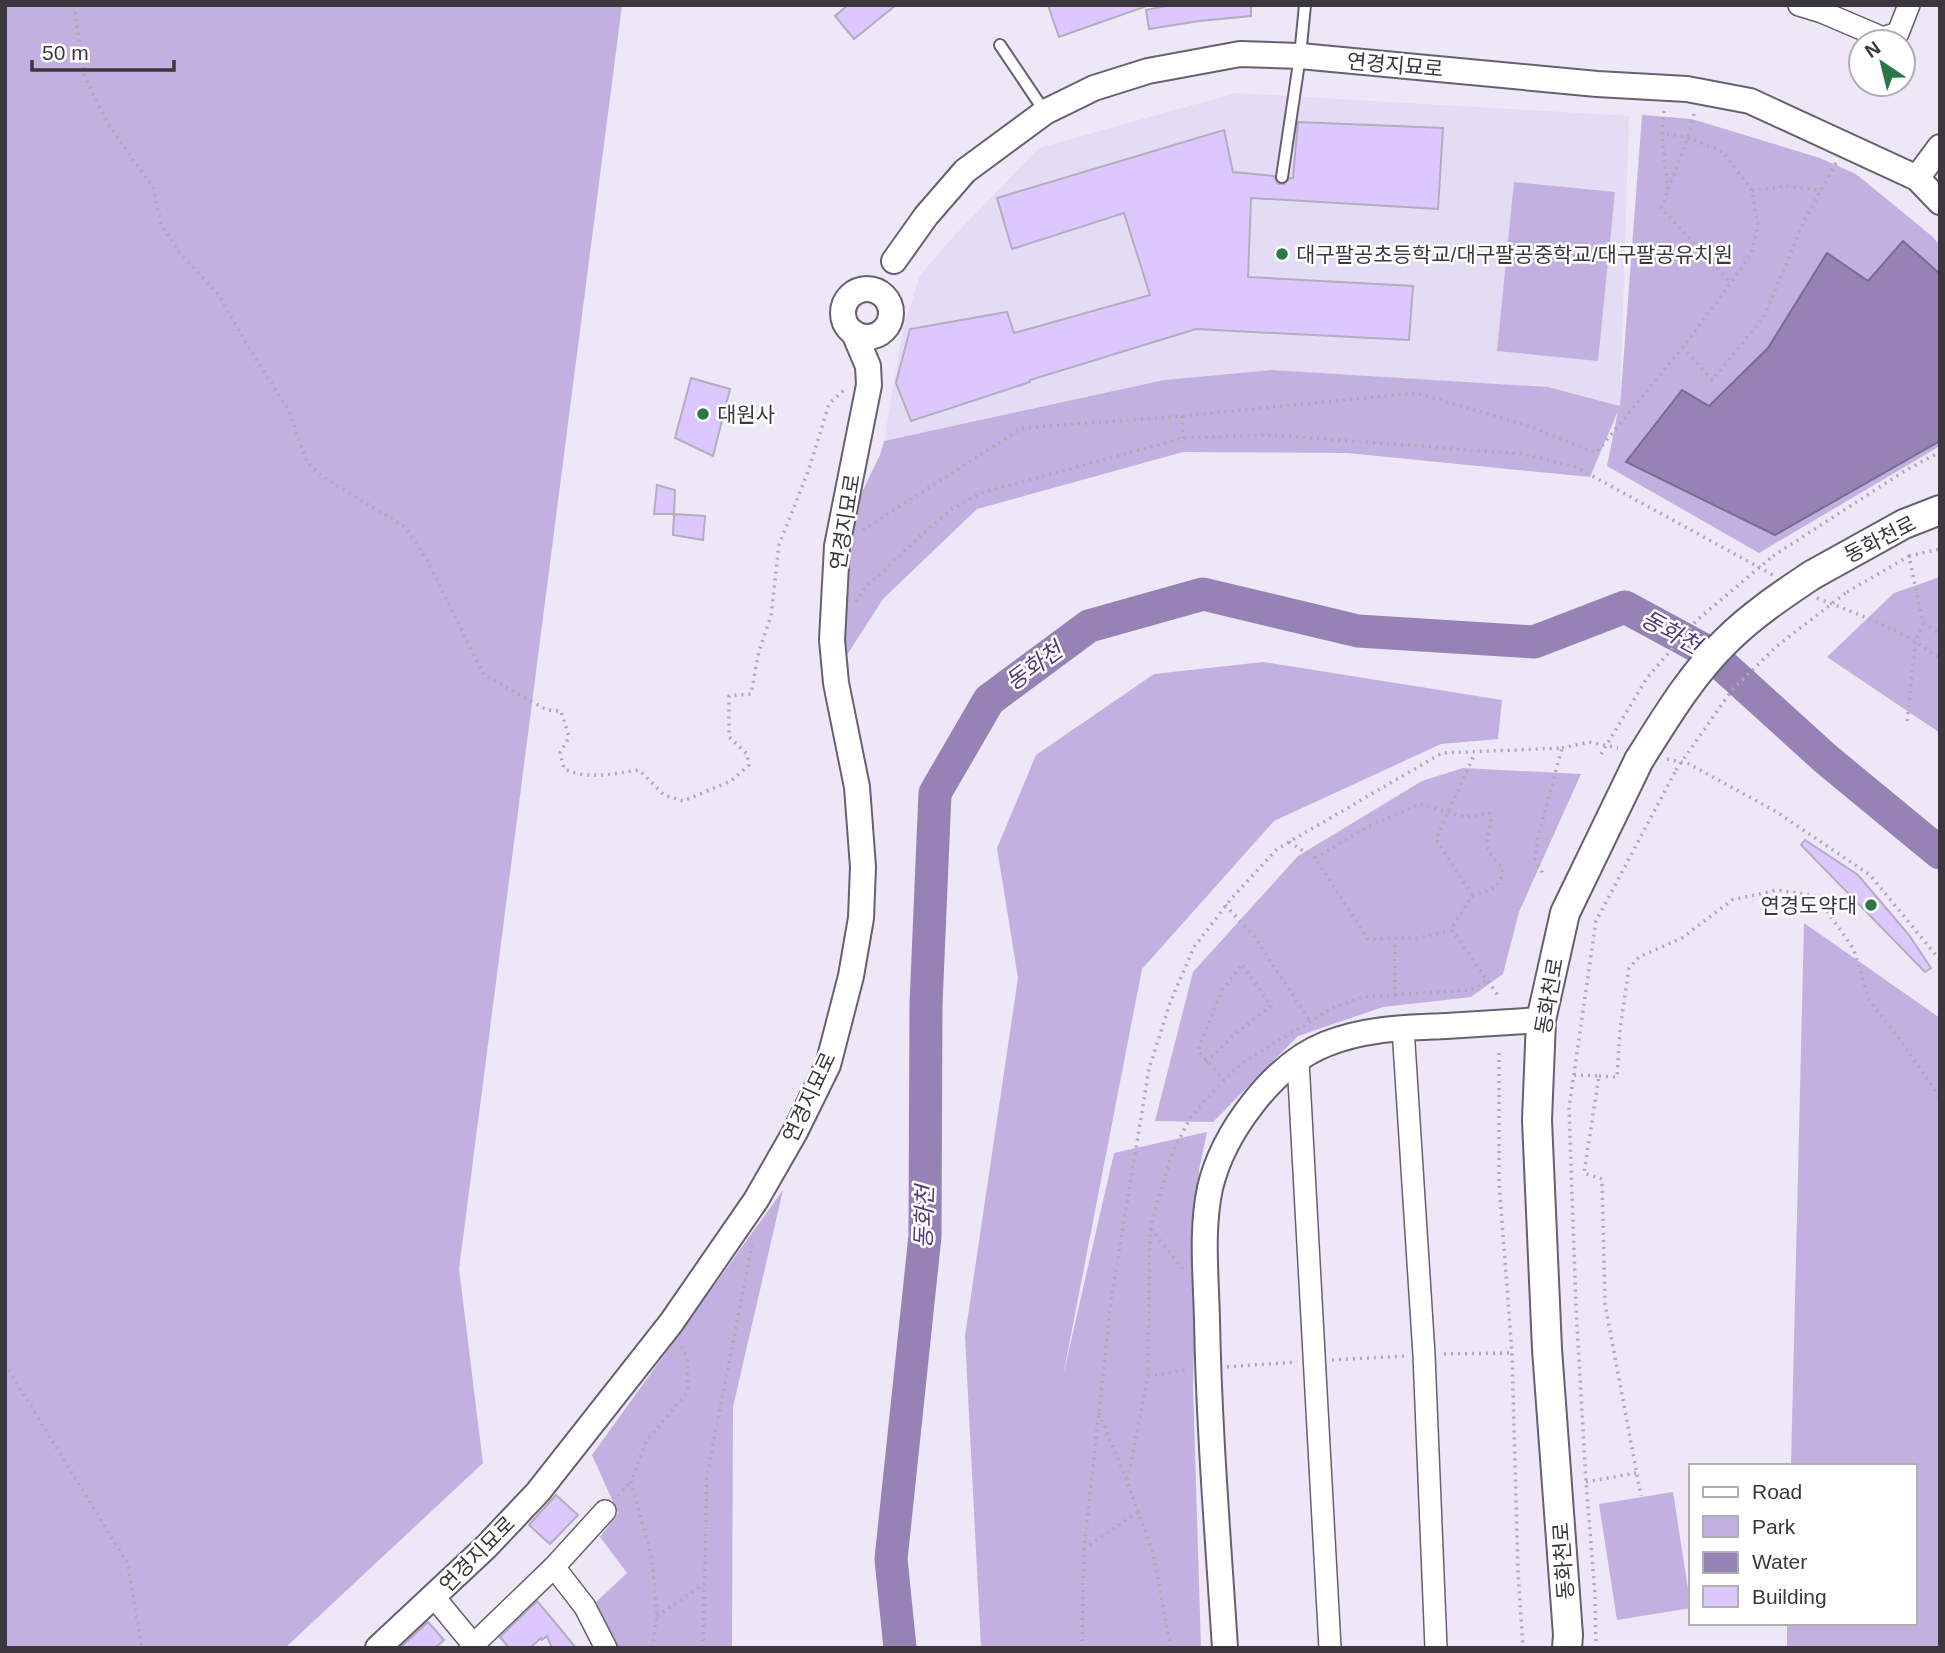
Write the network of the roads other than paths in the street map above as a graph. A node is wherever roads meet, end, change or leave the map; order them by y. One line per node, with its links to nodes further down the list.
1 (1305, 5): 5 (lane)
2 (1799, 5): 3 (street)
3 (1909, 5)
4 (1000, 45): 6 (lane)
5 (1300, 56): 6 (street, 연경지묘로); 8 (lane); 9 (street, 연경지묘로)
6 (1045, 111): 11 (street, 연경지묘로)
7 (1940, 146): 9 (street)
8 (1282, 177)
9 (1917, 178): 10 (street, 연경지묘로)
10 (1940, 202)
11 (878, 295): 12 (street); 12 (street)
12 (865, 334): 19 (street, 연경지묘로)
13 (1940, 510): 14 (main road, 동화천로, bridge)
14 (1541, 1020): 15 (street); 26 (main road, 동화천로)
15 (1403, 1028): 16 (street); 25 (street)
16 (1298, 1061): 23 (street); 24 (street)
17 (605, 1511): 18 (street)
18 (554, 1567): 20 (street); 22 (street)
19 (435, 1597): 20 (street); 21 (street, 연경지묘로)
20 (473, 1647)
21 (378, 1648)
22 (606, 1648)
23 (1225, 1648)
24 (1330, 1648)
25 (1436, 1648)
26 (1567, 1648)

